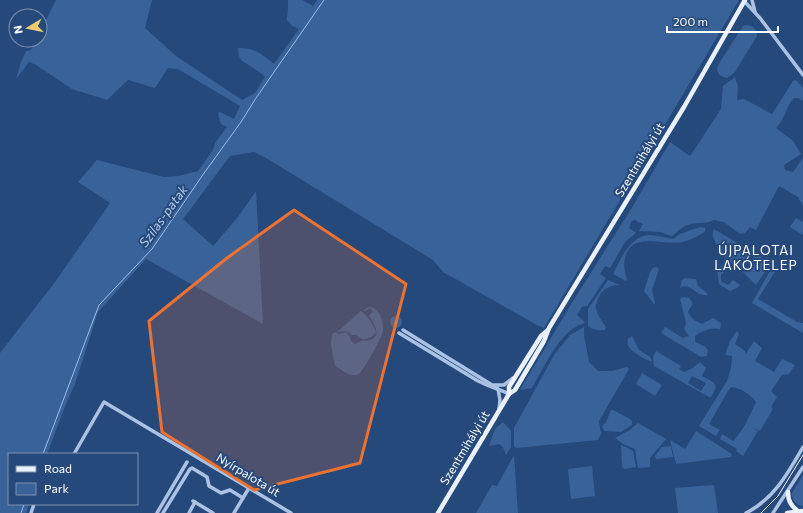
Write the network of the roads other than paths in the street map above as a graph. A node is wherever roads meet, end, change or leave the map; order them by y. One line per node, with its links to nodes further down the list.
1 (752, 0): 3 (street)
2 (744, 1): 3 (street); 5 (main road, Szentmihályi út)
3 (755, 13): 4 (street)
4 (803, 75)
5 (549, 328): 8 (main road, Szentmihályi út); 11 (main road, Szentmihályi út)
6 (403, 330): 9 (street)
7 (399, 333): 10 (street)
8 (515, 377): 9 (street); 11 (main road, Szentmihályi út)
9 (493, 384): 10 (street)
10 (498, 389): 11 (street); 12 (street)
11 (509, 394): 12 (main road, Szentmihályi út)
12 (499, 411): 27 (main road, Szentmihályi út)
13 (803, 447): 28 (street)
14 (75, 453): 17 (street, Nyírpalota út)
15 (187, 462): 21 (street)
16 (803, 467): 18 (street)
17 (249, 488): 19 (street); 26 (street, Nyírpalota út)
18 (788, 492): 20 (main road); 29 (street)
19 (243, 498): 22 (street); 25 (street)
20 (801, 512): 30 (main road)
21 (157, 513)
22 (163, 513)
23 (189, 513): 24 (street)
24 (213, 513)
25 (234, 513)
26 (291, 513)
27 (438, 513)
28 (746, 513)
29 (773, 513)
30 (787, 513)

